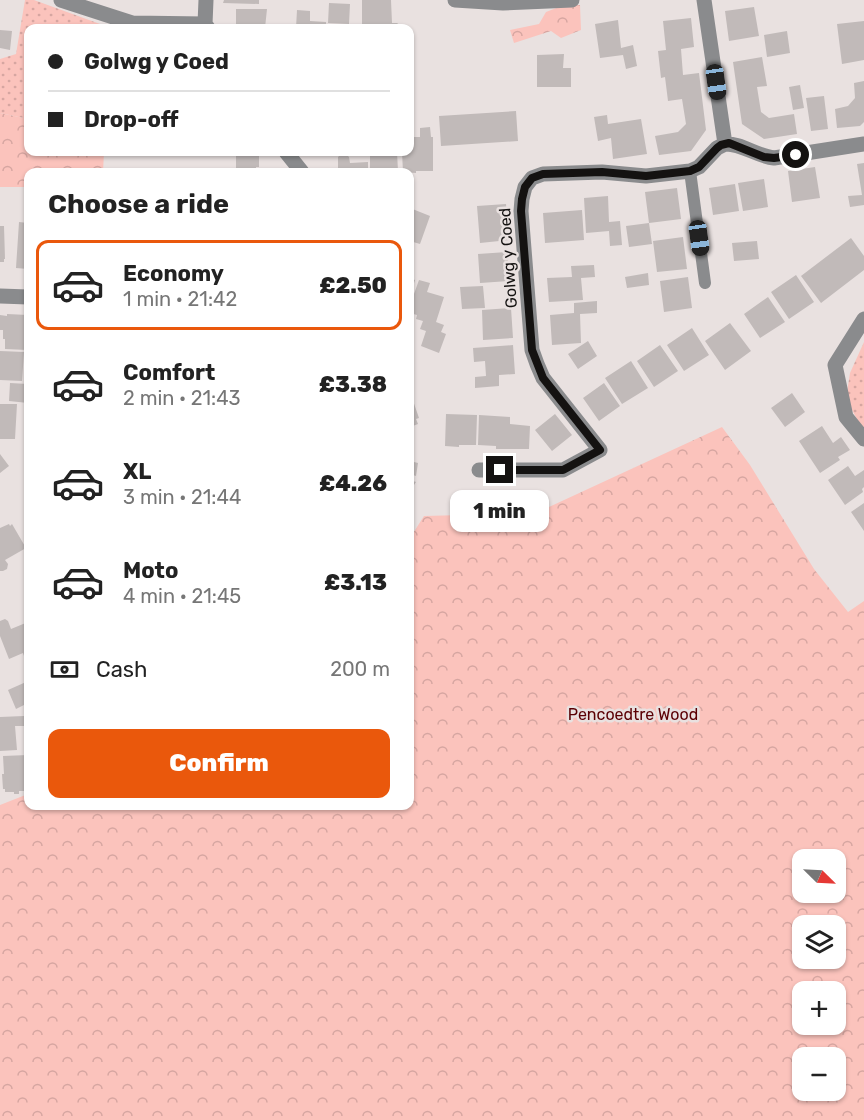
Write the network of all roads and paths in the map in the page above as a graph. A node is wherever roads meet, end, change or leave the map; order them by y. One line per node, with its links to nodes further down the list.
1 (61, 0): 6 (street)
2 (206, 0): 7 (street)
3 (455, 0): 4 (street)
4 (572, 0)
5 (704, 0): 8 (street)
6 (157, 24)
7 (206, 24)
8 (725, 144): 9 (street); 12 (street)
9 (864, 144)
10 (289, 156): 11 (street)
11 (299, 168)
12 (690, 171): 13 (lane); 18 (street, Golwg y Coed)
13 (705, 283)
14 (0, 296): 15 (street)
15 (24, 297)
16 (864, 320): 17 (street)
17 (864, 439)
18 (479, 470)

